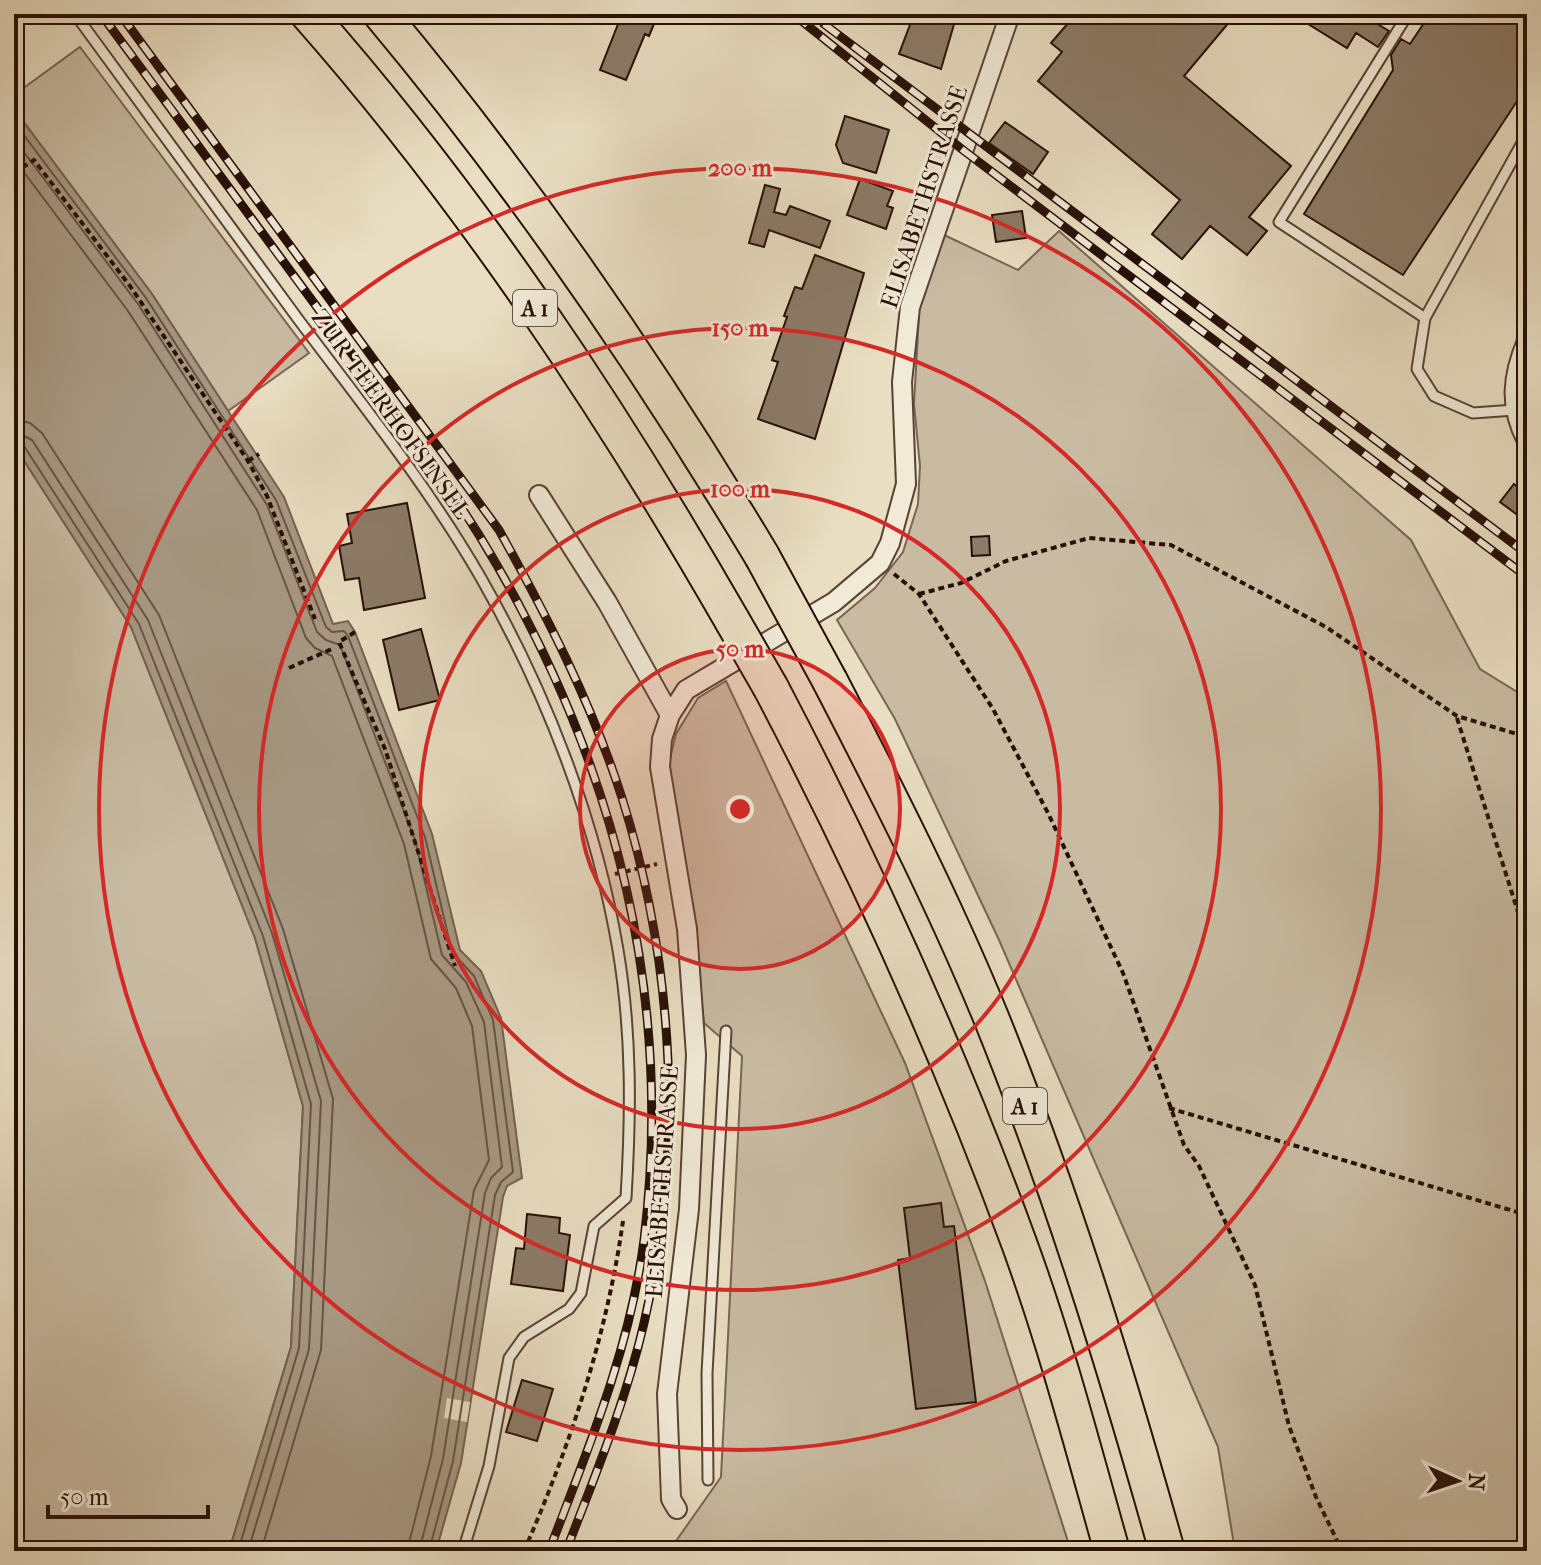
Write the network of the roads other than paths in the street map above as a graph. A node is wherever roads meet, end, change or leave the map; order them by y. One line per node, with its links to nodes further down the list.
1 (75, 14): 16 (lane, ZUR TEERHOFSINSEL)
2 (308, 14): 17 (highway, A 1, bridge)
3 (381, 14): 18 (highway, A 1, bridge)
4 (1010, 14): 12 (street, ELISABETHSTRASSE)
5 (1408, 14): 7 (lane)
6 (1527, 134): 7 (lane)
7 (1425, 318): 9 (lane)
8 (1527, 341): 9 (street)
9 (1515, 410): 10 (street)
10 (1527, 441)
11 (539, 495): 12 (street)
12 (670, 715): 15 (street, ELISABETHSTRASSE)
13 (726, 1031): 14 (lane)
14 (708, 1480)
15 (677, 1509)
16 (463, 1551)
17 (1112, 1551)
18 (1167, 1551)

